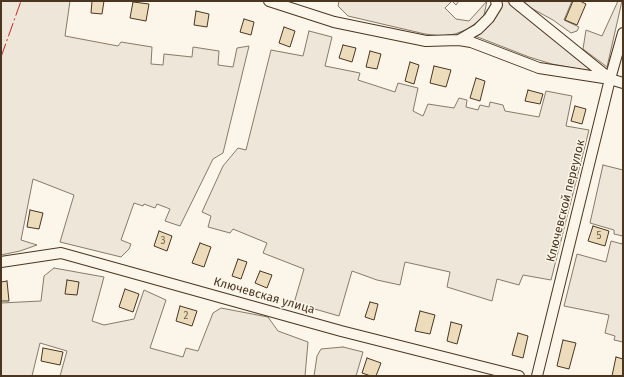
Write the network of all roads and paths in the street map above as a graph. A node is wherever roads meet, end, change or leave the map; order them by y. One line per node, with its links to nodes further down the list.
1 (269, 1): 5 (street)
2 (496, 1): 5 (street)
3 (514, 1): 6 (street)
4 (623, 33): 6 (street, Ключевской переулок)
5 (459, 40): 6 (street)
6 (610, 79): 7 (street); 10 (street, Ключевской переулок)
7 (623, 83)
8 (1, 262): 9 (street, Ключевская улица)
9 (519, 376)
10 (537, 376)

